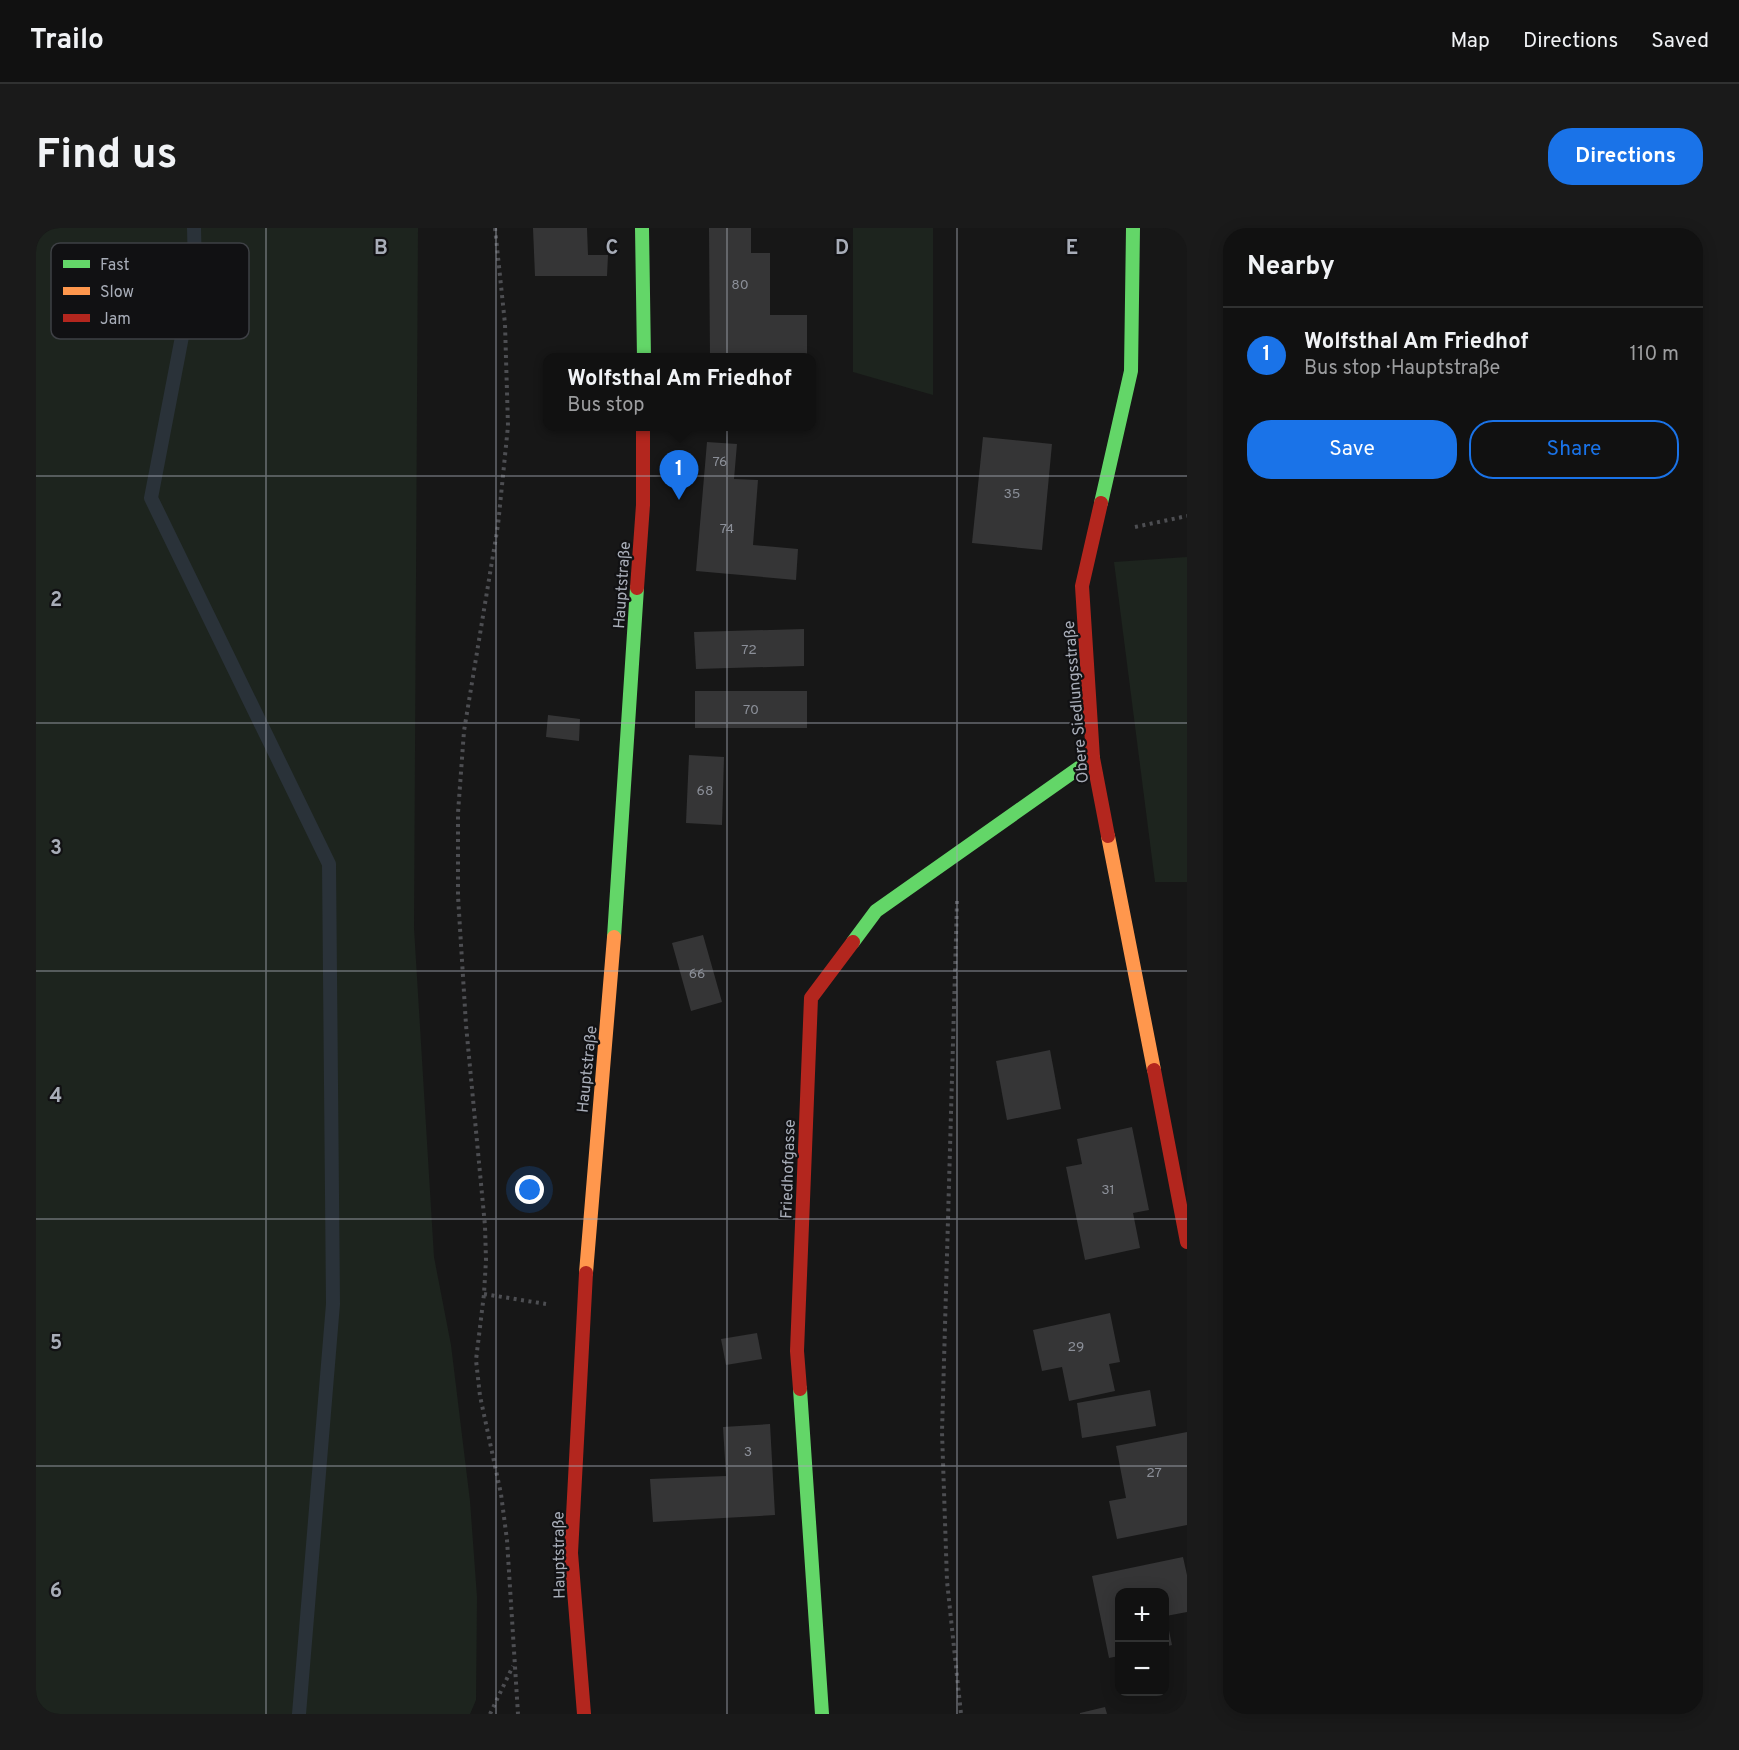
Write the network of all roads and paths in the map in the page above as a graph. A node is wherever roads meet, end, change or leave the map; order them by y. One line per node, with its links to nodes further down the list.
1 (495, 228): 11 (path)
2 (642, 228): 4 (street)
3 (1133, 228): 7 (street, Obere Siedlungsstraße)
4 (644, 353)
5 (644, 431): 12 (street, Hauptstraße)
6 (1187, 516): 7 (path)
7 (1094, 535): 8 (street, Obere Siedlungsstraße)
8 (1093, 758): 9 (street, Friedhofgasse); 10 (street, Obere Siedlungsstraße)
9 (959, 852): 17 (street, Friedhofgasse); 18 (path)
10 (1187, 1242)
11 (484, 1294): 12 (path); 13 (path)
12 (584, 1310): 16 (street, Hauptstraße)
13 (514, 1665): 14 (path); 15 (path)
14 (490, 1714)
15 (518, 1714)
16 (584, 1714)
17 (822, 1714)
18 (961, 1714)

